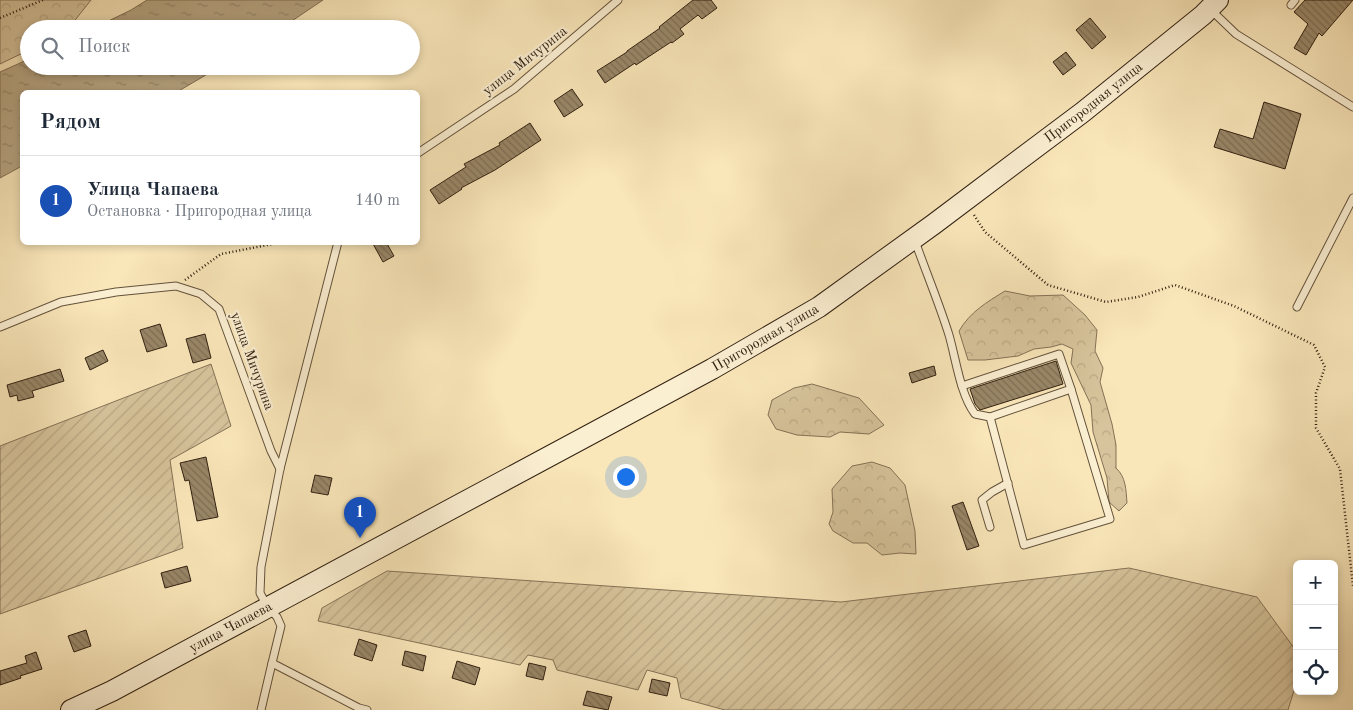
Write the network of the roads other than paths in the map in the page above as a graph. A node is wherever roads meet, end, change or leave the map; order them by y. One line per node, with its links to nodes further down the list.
1 (618, 0): 4 (lane, улица Мичурина)
2 (1214, 4): 3 (lane); 6 (street, Пригородная улица)
3 (1353, 107)
4 (420, 152)
5 (1353, 198): 8 (lane)
6 (914, 238): 10 (lane); 16 (street, Пригородная улица)
7 (337, 245): 13 (lane, улица Мичурина)
8 (1297, 307)
9 (0, 328): 13 (lane, улица Мичурина)
10 (962, 386): 11 (lane); 12 (lane)
11 (1071, 389): 12 (lane); 14 (lane)
12 (990, 417): 14 (lane)
13 (280, 469): 16 (lane, улица Мичурина)
14 (1008, 483): 15 (lane)
15 (990, 527)
16 (267, 606): 17 (lane, улица Чапаева); 18 (street, улица Чапаева)
17 (272, 663): 19 (lane, улица Чапаева); 20 (lane)
18 (71, 710)
19 (261, 710)
20 (367, 710)

